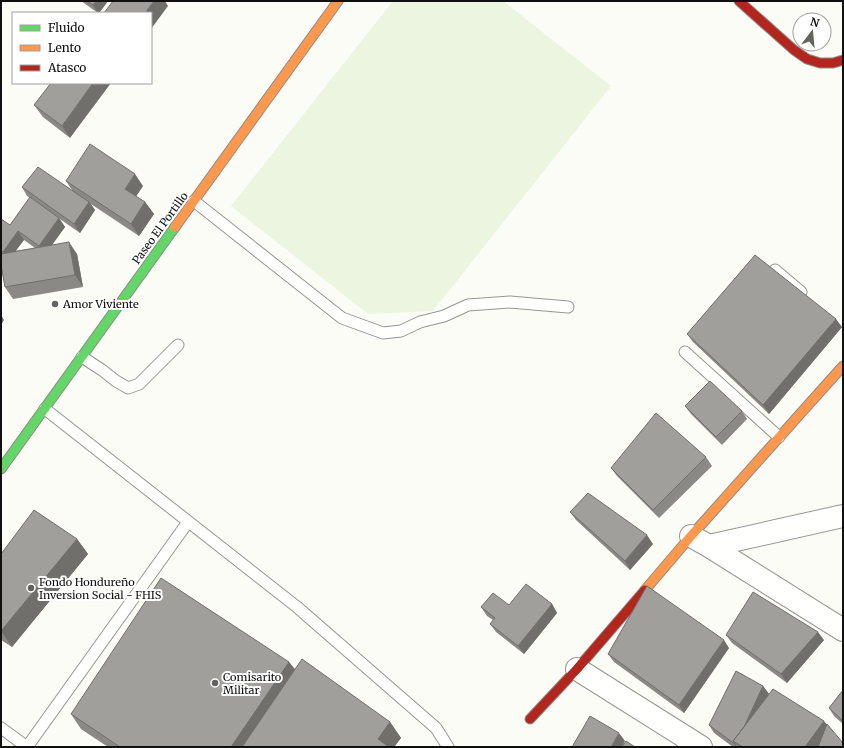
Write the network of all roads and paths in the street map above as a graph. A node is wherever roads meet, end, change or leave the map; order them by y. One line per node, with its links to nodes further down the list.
1 (338, 1): 4 (street, Paseo El Portillo)
2 (739, 1): 3 (street)
3 (843, 60)
4 (194, 201): 7 (lane); 10 (street, Paseo El Portillo)
5 (775, 270): 6 (lane)
6 (810, 300)
7 (568, 306)
8 (178, 345): 10 (lane)
9 (686, 352): 13 (lane)
10 (82, 357): 12 (street, Paseo El Portillo)
11 (843, 366): 13 (street)
12 (45, 409): 14 (street, Paseo El Portillo); 16 (lane)
13 (779, 437): 17 (street)
14 (1, 469)
15 (843, 516): 17 (street)
16 (188, 522): 21 (lane); 22 (lane)
17 (700, 541): 18 (street); 19 (street)
18 (843, 630)
19 (577, 669): 20 (street); 23 (street)
20 (530, 719)
21 (1, 728)
22 (448, 747)
23 (701, 747)

